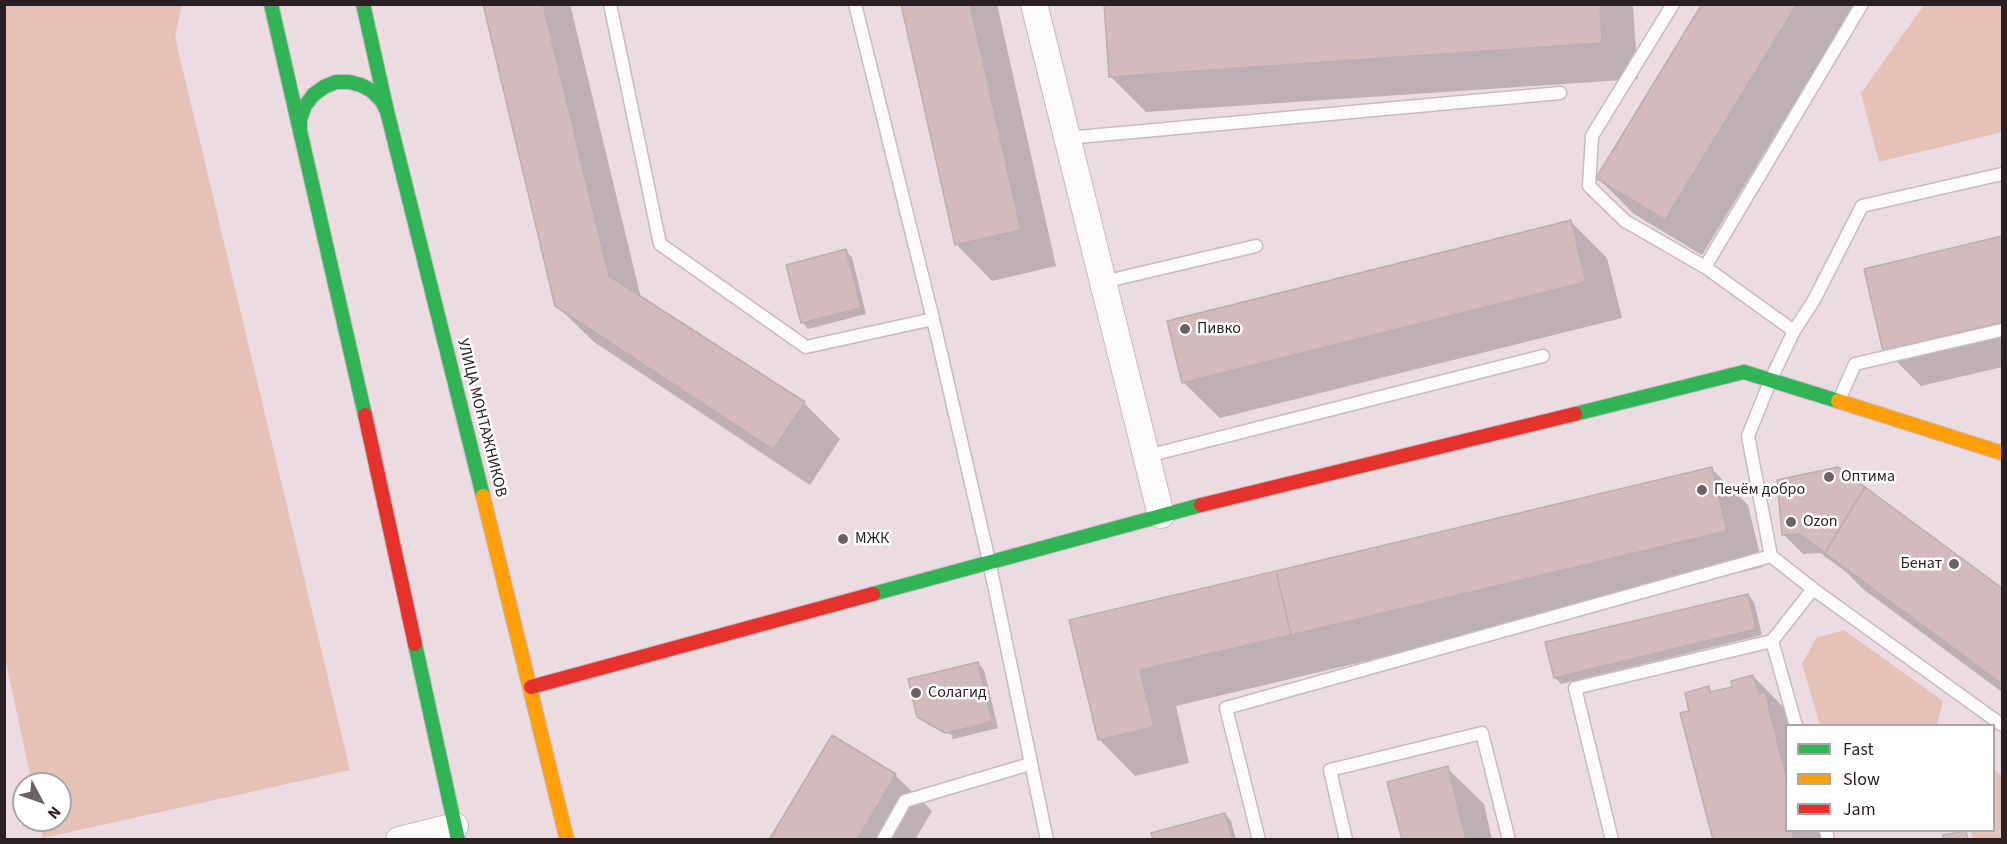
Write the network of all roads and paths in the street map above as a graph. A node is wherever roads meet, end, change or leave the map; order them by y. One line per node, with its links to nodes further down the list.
1 (271, 4): 10 (main road)
2 (363, 4): 9 (main road, УЛИЦА МОНТАЖНИКОВ)
3 (610, 4): 16 (lane)
4 (855, 4): 16 (lane)
5 (1034, 4): 11 (street)
6 (1673, 4): 14 (lane)
7 (1862, 4): 14 (lane)
8 (1560, 93): 11 (lane)
9 (387, 111): 10 (main road); 29 (main road, УЛИЦА МОНТАЖНИКОВ)
10 (300, 132): 33 (main road)
11 (1067, 138): 15 (street)
12 (2002, 174): 18 (lane)
13 (1256, 246): 15 (lane)
14 (1705, 267): 18 (lane)
15 (1103, 282): 23 (street)
16 (933, 319): 26 (lane)
17 (2002, 330): 21 (lane)
18 (1794, 331): 20 (lane)
19 (1543, 356): 23 (lane)
20 (1771, 379): 21 (main road); 24 (main road); 25 (lane)
21 (1838, 401): 22 (main road)
22 (2002, 453)
23 (1147, 456): 24 (street)
24 (1161, 515): 26 (main road)
25 (1771, 556): 27 (lane); 38 (lane)
26 (989, 561): 29 (main road); 32 (lane)
27 (1813, 589): 28 (lane); 31 (lane)
28 (1772, 641): 30 (lane); 41 (lane)
29 (531, 687): 35 (main road, УЛИЦА МОНТАЖНИКОВ)
30 (1795, 724)
31 (2002, 724)
32 (1030, 764): 36 (lane); 37 (lane)
33 (456, 833): 34 (street)
34 (399, 840)
35 (567, 840)
36 (883, 840)
37 (1047, 840)
38 (1259, 840)
39 (1346, 840): 40 (lane)
40 (1509, 840)
41 (1612, 840)

